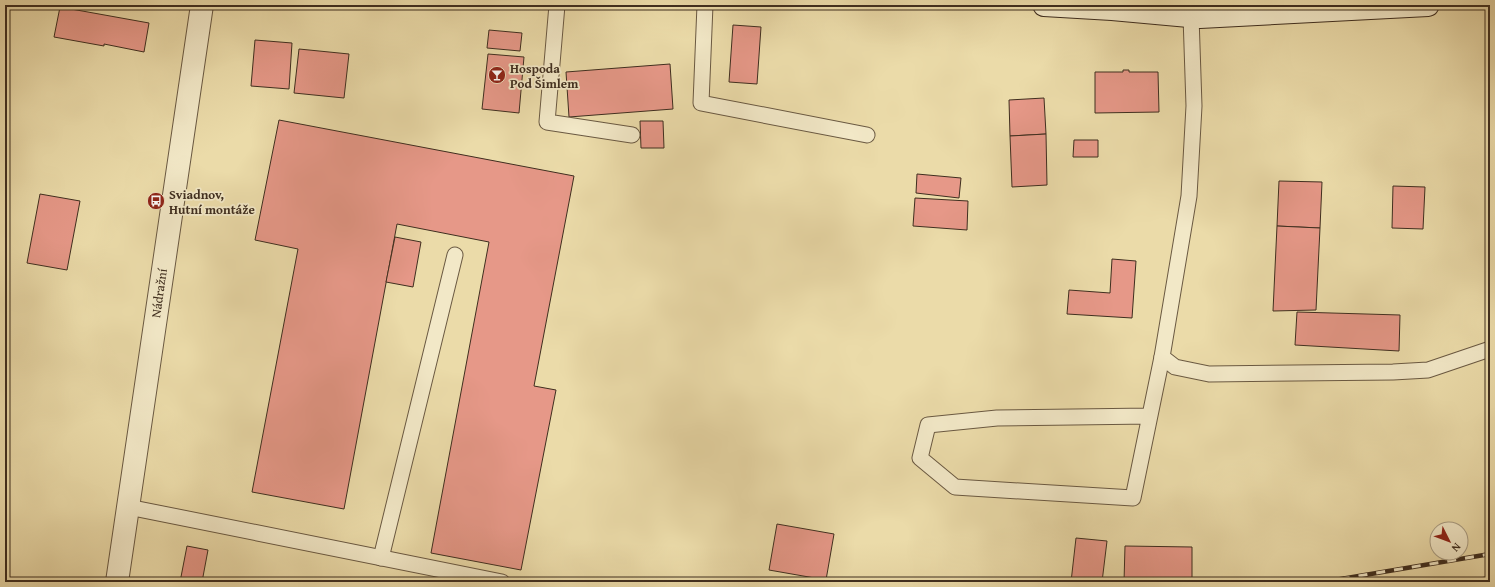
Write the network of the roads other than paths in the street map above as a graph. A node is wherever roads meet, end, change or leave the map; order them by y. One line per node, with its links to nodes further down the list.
1 (202, 5): 15 (street, Nádražní)
2 (556, 5): 9 (lane)
3 (705, 5): 10 (lane)
4 (1044, 5): 6 (street)
5 (1428, 5): 7 (street)
6 (1112, 7): 8 (street)
7 (1348, 7): 8 (street)
8 (1191, 16): 13 (lane)
9 (632, 135)
10 (867, 135)
11 (455, 255): 16 (lane)
12 (1490, 349): 13 (lane)
13 (1162, 357): 14 (lane)
14 (1150, 416): 14 (lane)
15 (128, 508): 16 (lane); 18 (street, Nádražní)
16 (381, 558): 17 (lane)
17 (469, 579): 19 (lane)
18 (117, 582)
19 (502, 582)

